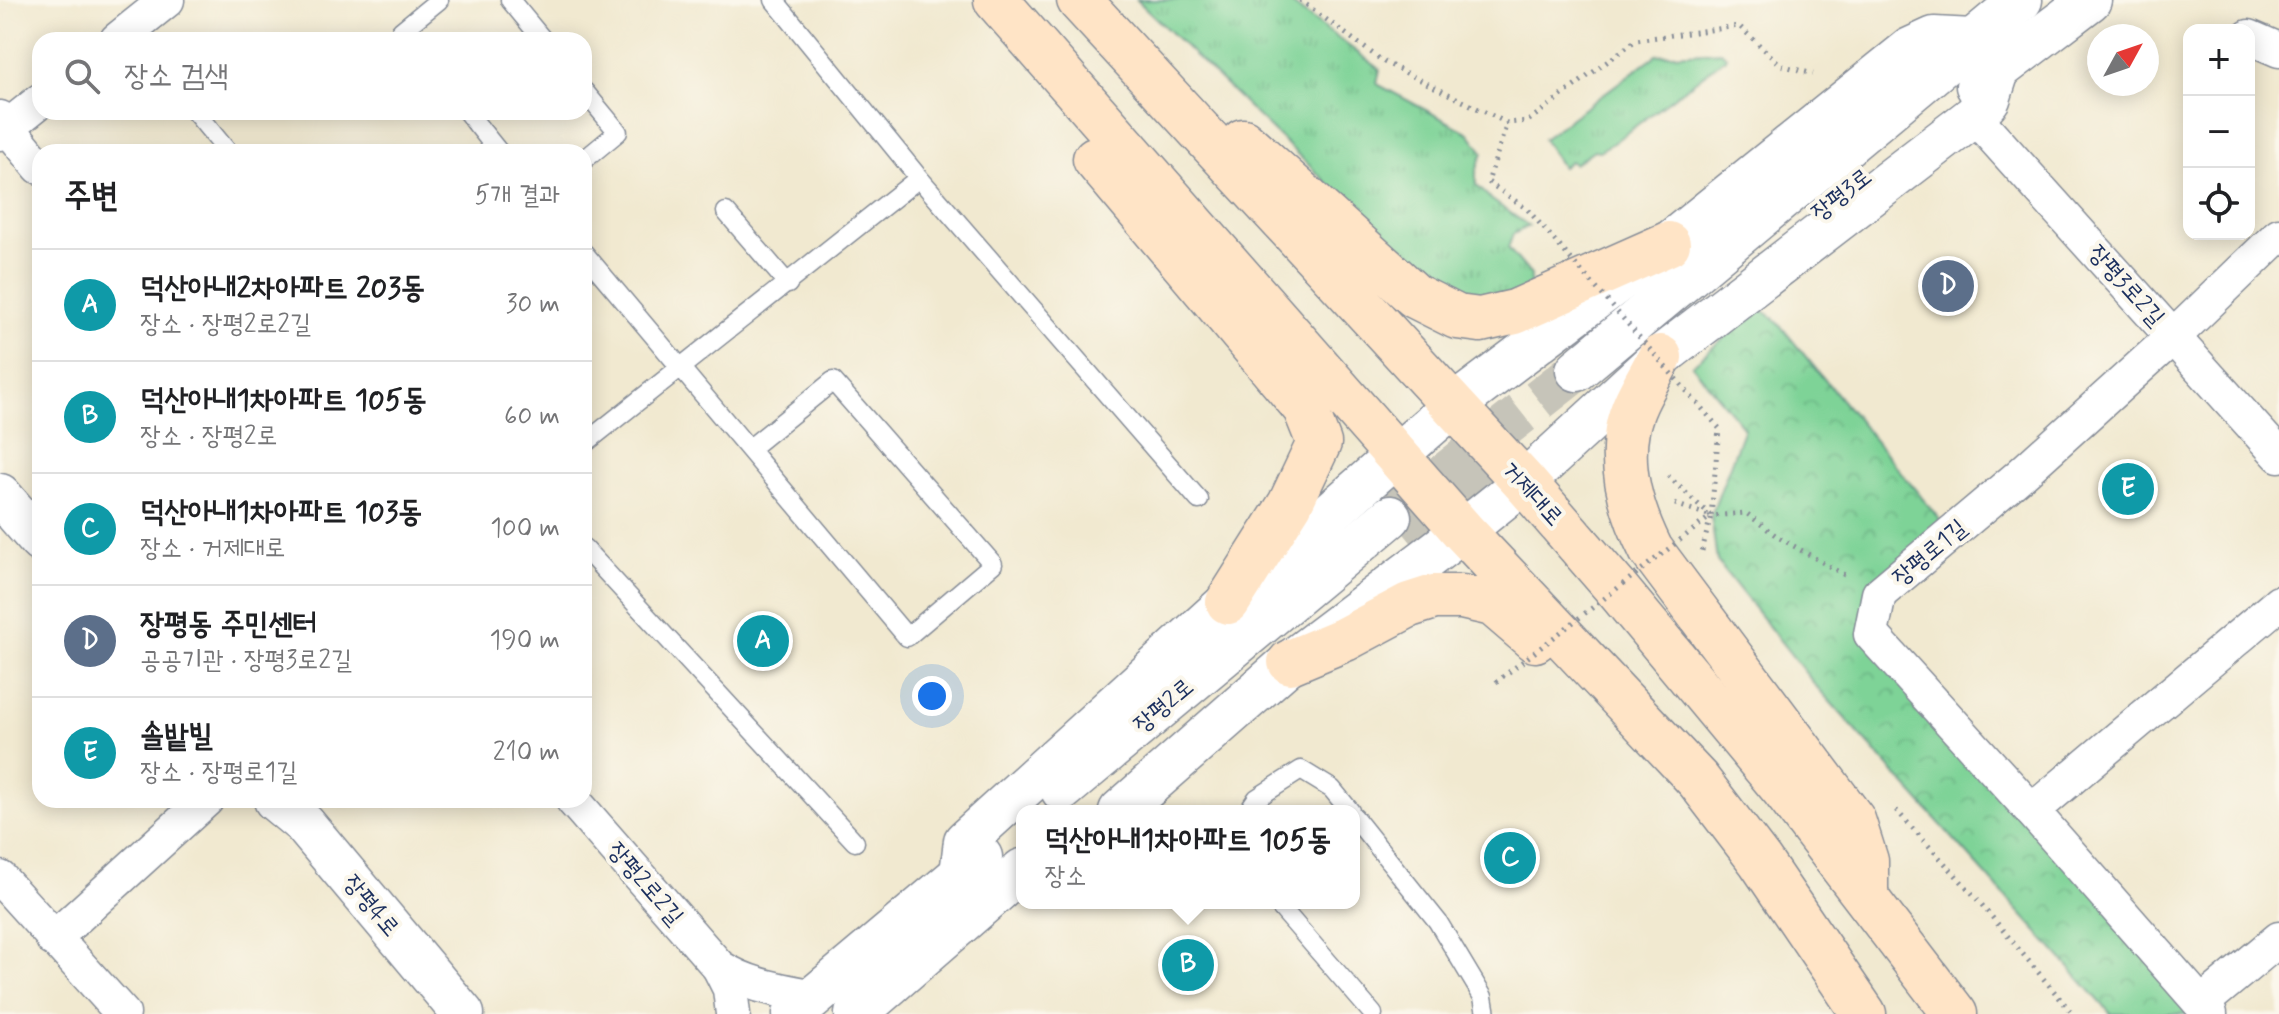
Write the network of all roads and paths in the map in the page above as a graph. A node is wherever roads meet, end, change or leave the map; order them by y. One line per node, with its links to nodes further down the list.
1 (167, 0): 10 (street)
2 (439, 0): 11 (lane)
3 (510, 0): 12 (lane)
4 (774, 0): 30 (lane)
5 (996, 0): 18 (main road)
6 (1079, 0): 15 (main road, 거제대로)
7 (1300, 0): 24 (path)
8 (2021, 0): 16 (street, 장평3로)
9 (2090, 0): 16 (street, 장평3로)
10 (127, 32)
11 (402, 32)
12 (536, 32)
13 (2255, 40): 14 (street)
14 (2279, 50)
15 (1126, 52): 33 (main road); 40 (main road, 거제대로)
16 (1986, 54): 21 (street); 33 (street); 39 (street, 장평3로)
17 (1825, 78): 24 (path)
18 (1077, 94): 43 (main road); 56 (main road)
19 (592, 101): 28 (lane)
20 (32, 106): 25 (street)
21 (1974, 116): 36 (street, 장평3로2길); 37 (street)
22 (202, 120): 26 (lane)
23 (473, 120): 27 (lane)
24 (1507, 123): 49 (path, bridge)
25 (2, 126): 29 (street)
26 (221, 144)
27 (493, 144)
28 (592, 153)
29 (32, 158)
30 (919, 178): 35 (lane); 48 (lane)
31 (726, 212): 35 (lane)
32 (2279, 235): 36 (street, 장평로1길)
33 (1668, 244): 40 (street)
34 (592, 262): 38 (lane)
35 (788, 284): 38 (lane)
36 (2173, 337): 44 (street, 장평3로2길); 55 (street, 장평로1길)
37 (1660, 357): 46 (street); 78 (main road)
38 (680, 367): 41 (lane); 42 (lane)
39 (1585, 380)
40 (1453, 406): 43 (street); 46 (main road, 거제대로)
41 (592, 438)
42 (749, 449): 42 (lane)
43 (1396, 454): 51 (main road); 56 (street)
44 (2279, 455)
45 (1667, 475): 49 (path)
46 (1524, 482): 51 (street); 54 (main road, 거제대로)
47 (0, 495): 52 (street)
48 (1199, 500)
49 (1711, 516): 54 (path, bridge); 55 (path)
50 (1400, 529): 58 (street)
51 (1463, 531): 60 (street); 62 (main road)
52 (32, 532)
53 (592, 557): 74 (lane)
54 (1616, 588): 59 (path, bridge); 78 (main road, 거제대로)
55 (1879, 594): 71 (street, 장평로1길)
56 (1228, 602): 77 (street)
57 (2279, 603): 71 (street)
58 (1300, 609): 63 (street, 장평2로); 64 (street, 장평2로)
59 (1542, 647): 60 (main road); 61 (path, bridge); 62 (main road)
60 (1290, 662): 65 (street)
61 (1496, 682)
62 (1698, 780): 91 (main road)
63 (1045, 805)
64 (1096, 805)
65 (1127, 805)
66 (1260, 805): 67 (lane)
67 (1345, 805)
68 (197, 808): 80 (street)
69 (285, 808): 86 (street, 장평4로)
70 (580, 808): 82 (street, 장평2로2길)
71 (2032, 811): 84 (street, 장평로1길)
72 (1360, 824): 90 (lane)
73 (1016, 835): 77 (street)
74 (855, 842)
75 (1016, 874): 77 (street)
76 (0, 878): 80 (street)
77 (989, 891): 83 (street); 88 (street)
78 (1866, 897): 92 (main road, 거제대로)
79 (1282, 909): 89 (lane)
80 (53, 939): 85 (street)
81 (2279, 939): 84 (street)
82 (719, 967): 83 (street); 87 (street)
83 (804, 1005)
84 (2206, 1008)
85 (123, 1014)
86 (463, 1014)
87 (733, 1014)
88 (856, 1014)
89 (1373, 1014)
90 (1486, 1014)
91 (1864, 1014)
92 (1955, 1014)

